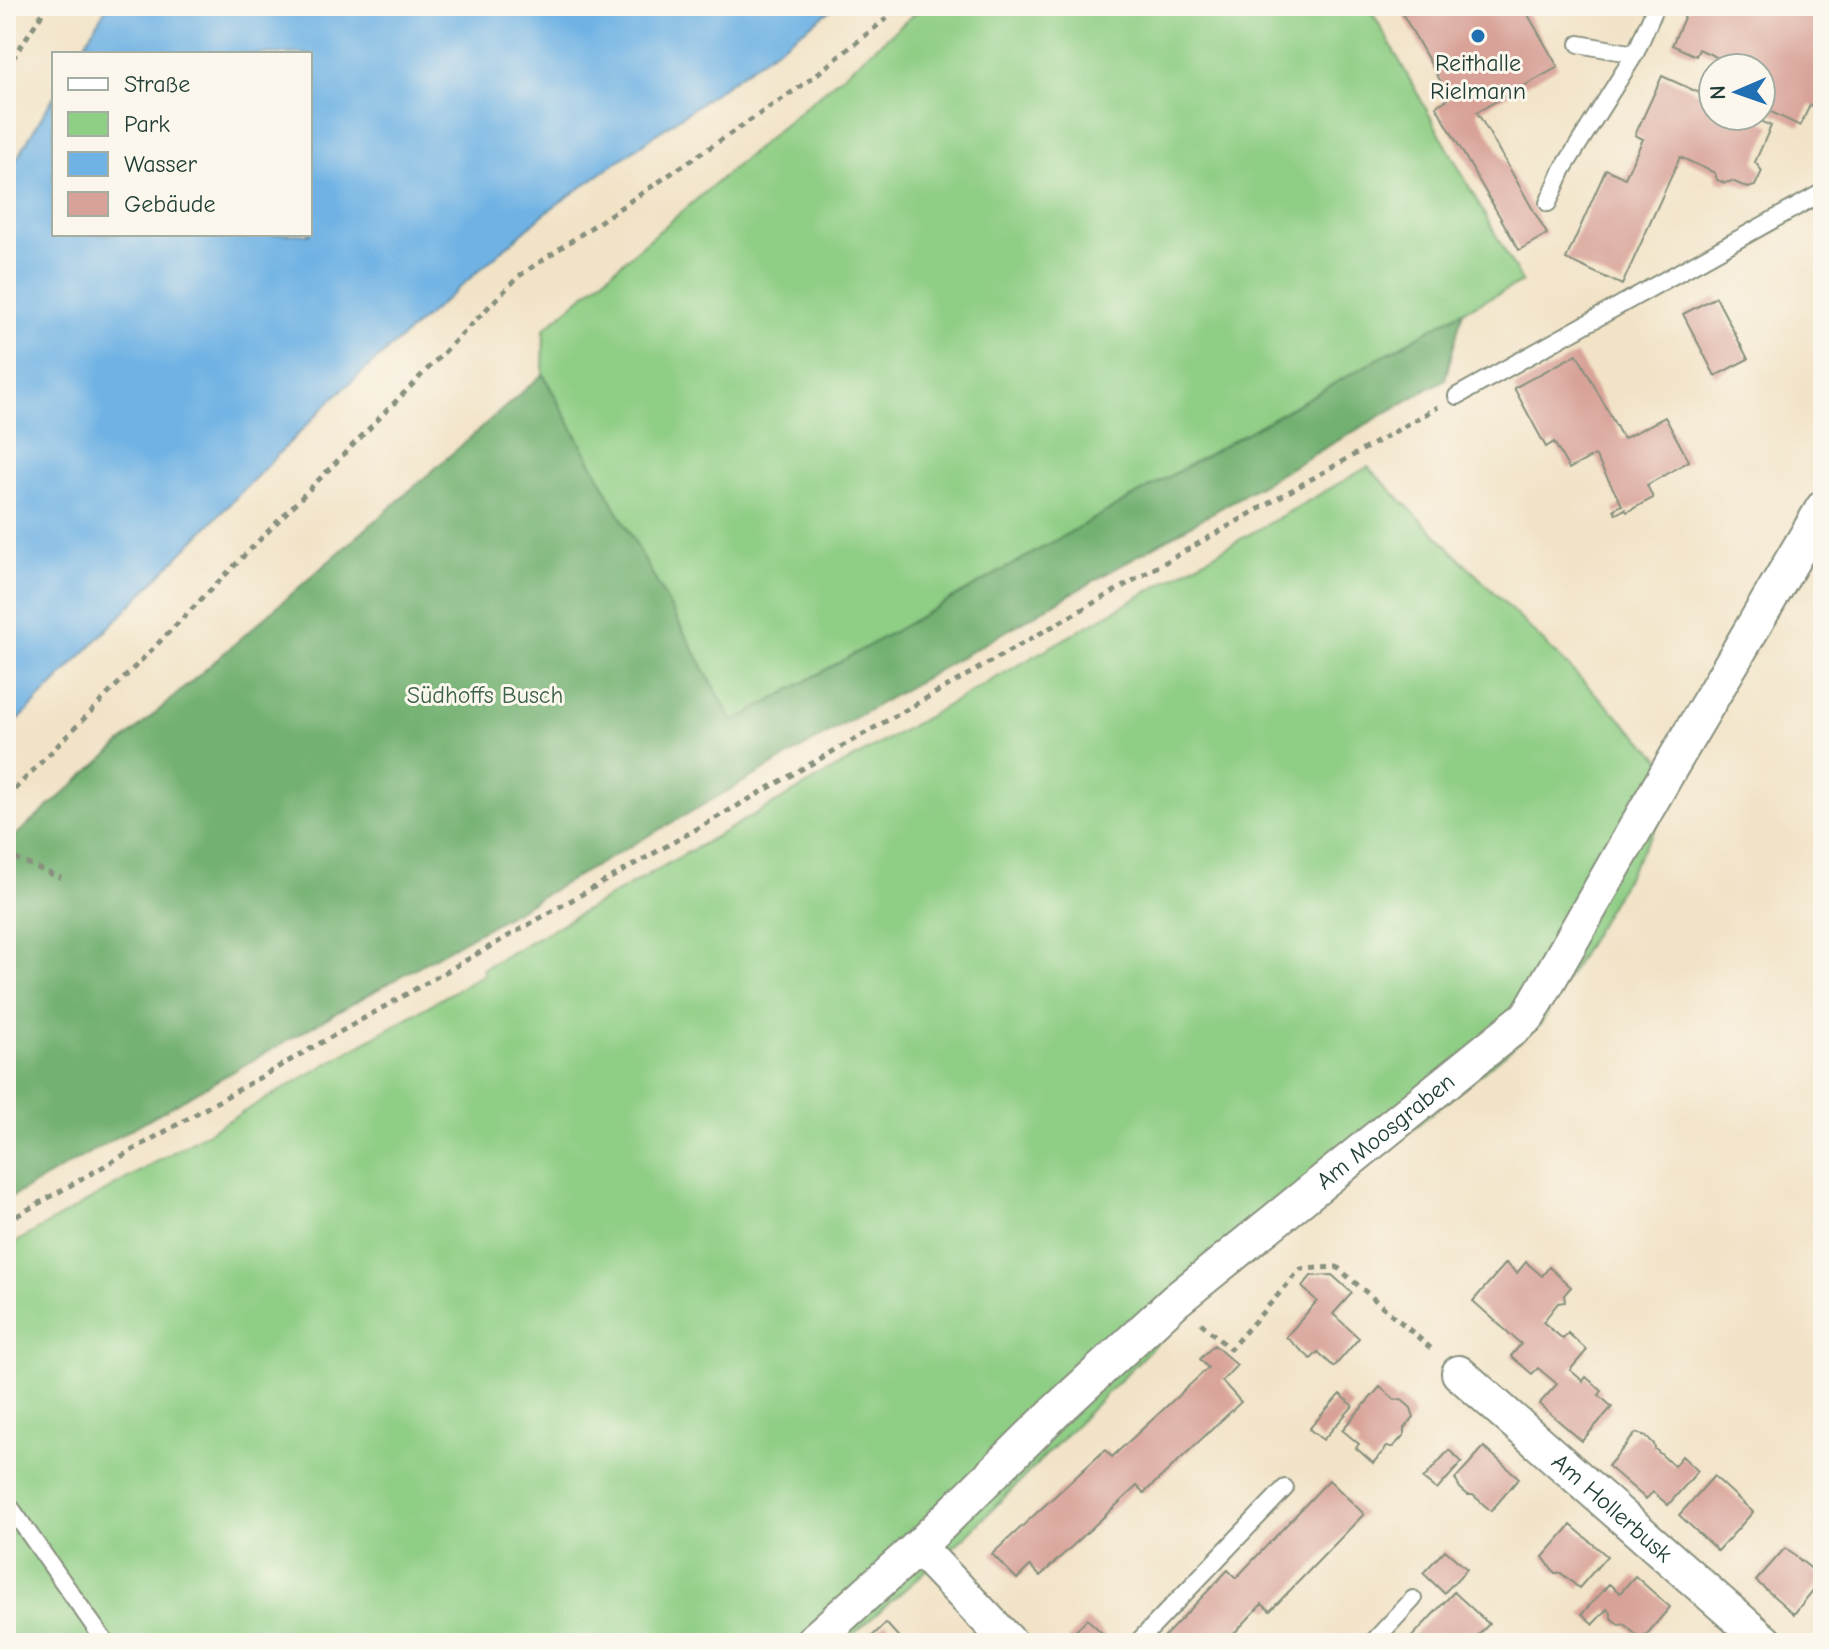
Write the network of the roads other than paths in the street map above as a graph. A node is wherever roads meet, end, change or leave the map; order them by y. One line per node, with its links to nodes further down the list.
1 (1656, 6): 3 (lane)
2 (1579, 44): 3 (lane)
3 (1635, 54): 5 (lane)
4 (1823, 192): 6 (lane)
5 (1548, 203)
6 (1457, 396)
7 (1823, 508): 11 (street, Am Moosgraben)
8 (1459, 1373): 18 (street, Am Hollerbusk)
9 (1285, 1488): 16 (lane)
10 (6, 1501): 13 (lane)
11 (918, 1547): 14 (street, Am Moosgraben); 15 (street)
12 (1413, 1599): 17 (lane)
13 (106, 1643)
14 (811, 1643)
15 (1010, 1643)
16 (1137, 1643)
17 (1372, 1643)
18 (1766, 1643)

